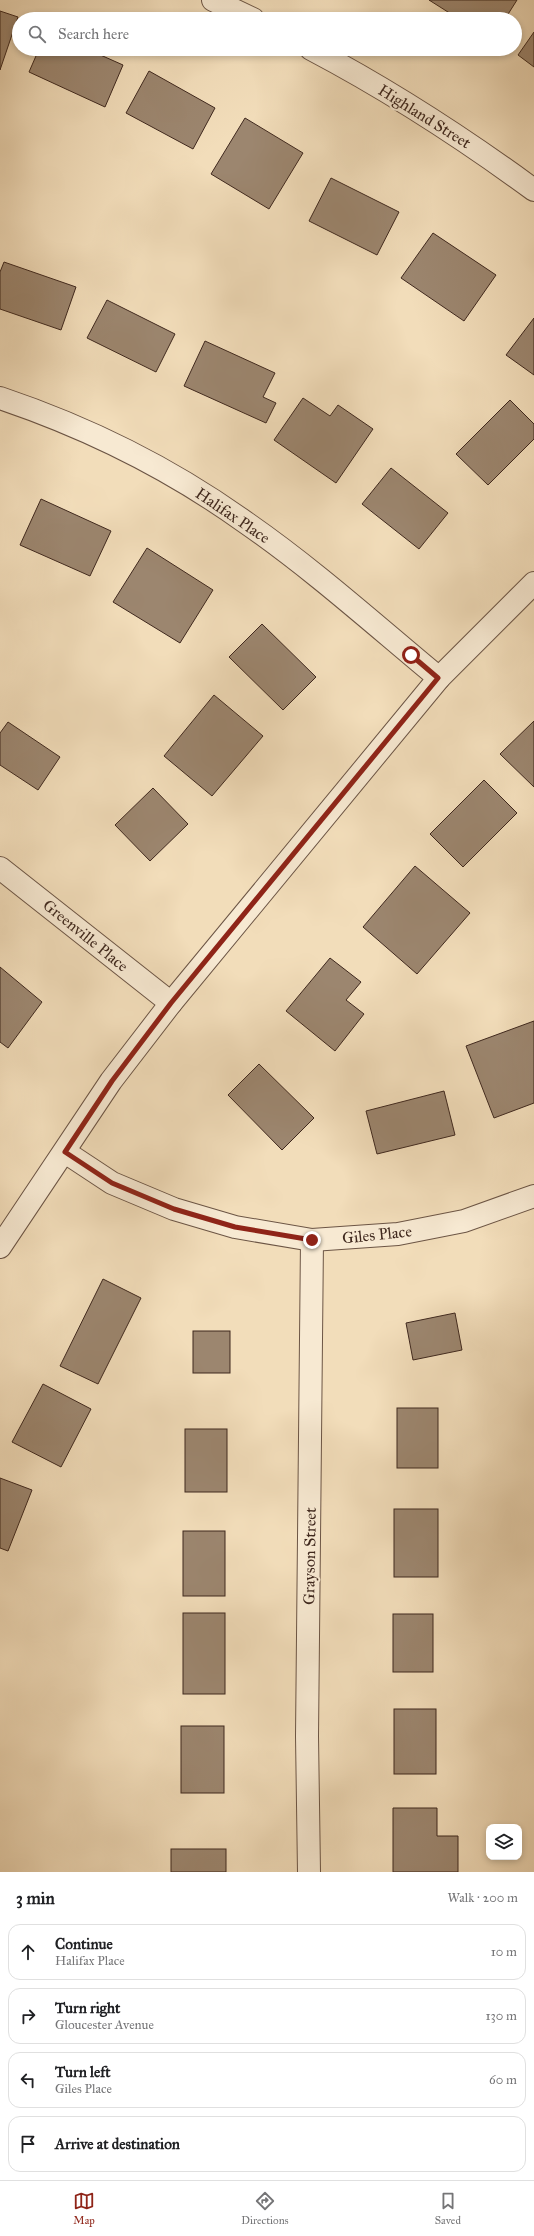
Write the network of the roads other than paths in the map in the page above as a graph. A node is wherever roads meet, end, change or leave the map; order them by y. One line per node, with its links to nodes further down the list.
1 (213, 0): 2 (street)
2 (238, 12)
3 (324, 56): 4 (street, Highland Street)
4 (534, 190)
5 (0, 398): 7 (street, Halifax Place)
6 (534, 583): 7 (street)
7 (438, 678): 9 (street)
8 (0, 868): 9 (street, Greenville Place)
9 (171, 1003): 10 (street)
10 (65, 1152): 12 (street, Giles Place); 13 (street)
11 (534, 1196): 12 (street, Giles Place)
12 (312, 1240): 14 (street, Grayson Street)
13 (0, 1247)
14 (309, 1872)

